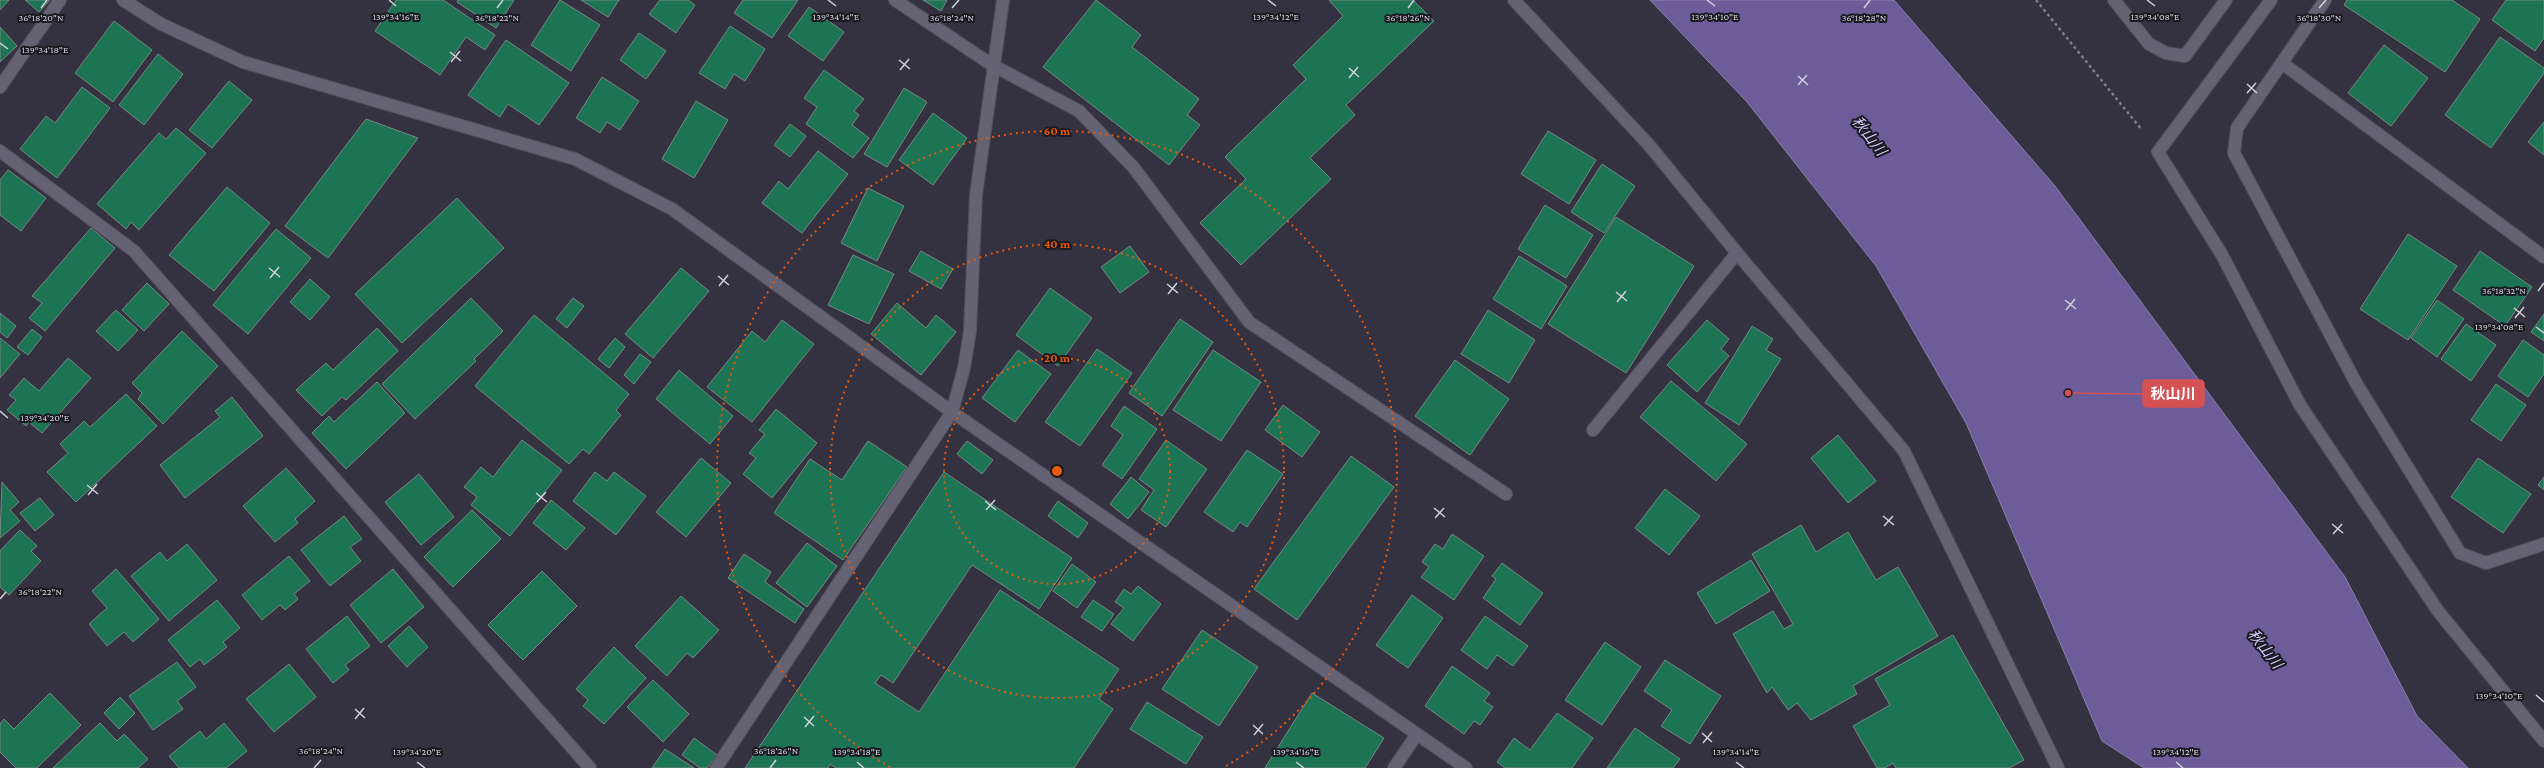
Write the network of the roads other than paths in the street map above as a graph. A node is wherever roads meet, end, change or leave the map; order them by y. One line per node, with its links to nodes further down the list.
1 (60, 0): 12 (street)
2 (123, 0): 16 (street)
3 (895, 0): 11 (street)
4 (1003, 0): 11 (street)
5 (1514, 0): 14 (street)
6 (2114, 0): 7 (street)
7 (2226, 0)
8 (2271, 0): 21 (street)
9 (2325, 0): 10 (street)
10 (2282, 63): 15 (street); 19 (street)
11 (992, 65): 16 (street); 18 (street)
12 (0, 86)
13 (0, 151): 22 (street)
14 (1737, 253): 17 (street); 26 (street)
15 (2544, 257)
16 (952, 412): 20 (street); 23 (street)
17 (1593, 430)
18 (1506, 494)
19 (2544, 544)
20 (1417, 734): 24 (street); 25 (street)
21 (2544, 741)
22 (590, 768)
23 (716, 768)
24 (1394, 768)
25 (1466, 768)
26 (2058, 768)

